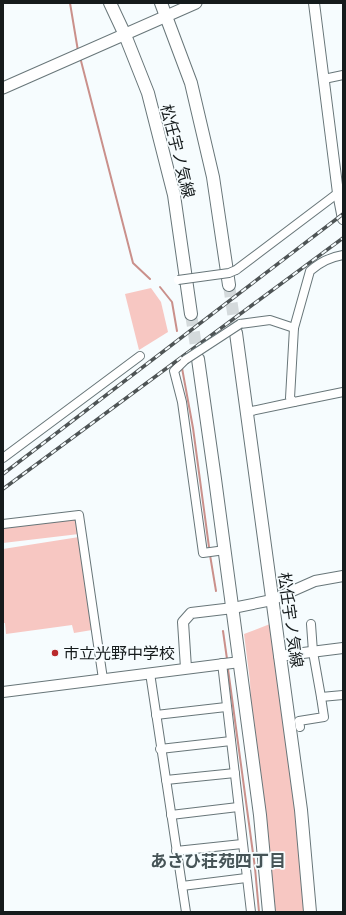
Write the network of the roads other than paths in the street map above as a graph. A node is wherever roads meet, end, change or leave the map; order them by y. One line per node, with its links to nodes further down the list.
1 (110, 3): 6 (main road, 松任宇ノ気線)
2 (161, 3): 5 (main road, 松任宇ノ気線)
3 (196, 3): 5 (main road)
4 (314, 3): 8 (street)
5 (166, 16): 6 (main road); 14 (main road, 松任宇ノ気線)
6 (125, 35): 9 (main road); 15 (main road, 松任宇ノ気線)
7 (343, 75): 8 (street)
8 (324, 79): 10 (street)
9 (3, 88)
10 (338, 193): 11 (street); 13 (street, bridge)
11 (343, 219)
12 (343, 255): 16 (street)
13 (178, 280)
14 (229, 285)
15 (191, 314)
16 (294, 328): 17 (street); 21 (street)
17 (238, 329): 22 (main road, 松任宇ノ気線); 25 (street, bridge)
18 (140, 356): 23 (street)
19 (198, 359): 25 (main road)
20 (343, 392): 21 (street)
21 (294, 402): 22 (street)
22 (247, 412): 27 (main road, 松任宇ノ気線)
23 (3, 458)
24 (3, 524): 37 (street)
25 (225, 550): 28 (main road)
26 (343, 576): 27 (street)
27 (272, 600): 28 (street); 32 (main road, 松任宇ノ気線)
28 (232, 608): 33 (main road); 35 (street)
29 (311, 624): 31 (street)
30 (343, 648): 31 (street)
31 (313, 652): 32 (street); 40 (street)
32 (279, 656): 57 (main road, 松任宇ノ気線)
33 (240, 662): 34 (street); 56 (main road)
34 (222, 663): 35 (street); 41 (street)
35 (186, 668): 36 (street)
36 (150, 673): 37 (street); 42 (street)
37 (103, 679): 38 (street)
38 (3, 692)
39 (343, 695): 40 (street)
40 (321, 698): 43 (street)
41 (226, 707): 42 (street); 44 (street)
42 (156, 715): 45 (street)
43 (300, 727)
44 (231, 741): 45 (street); 46 (street)
45 (160, 749): 47 (street)
46 (235, 773): 47 (street); 48 (street)
47 (166, 780): 49 (street)
48 (238, 807): 49 (street); 50 (street)
49 (171, 815): 51 (street)
50 (242, 844): 51 (street); 52 (street)
51 (176, 851): 53 (street)
52 (246, 878): 53 (street); 55 (street)
53 (182, 886): 54 (street)
54 (186, 912)
55 (251, 912)
56 (269, 912)
57 (310, 912)

